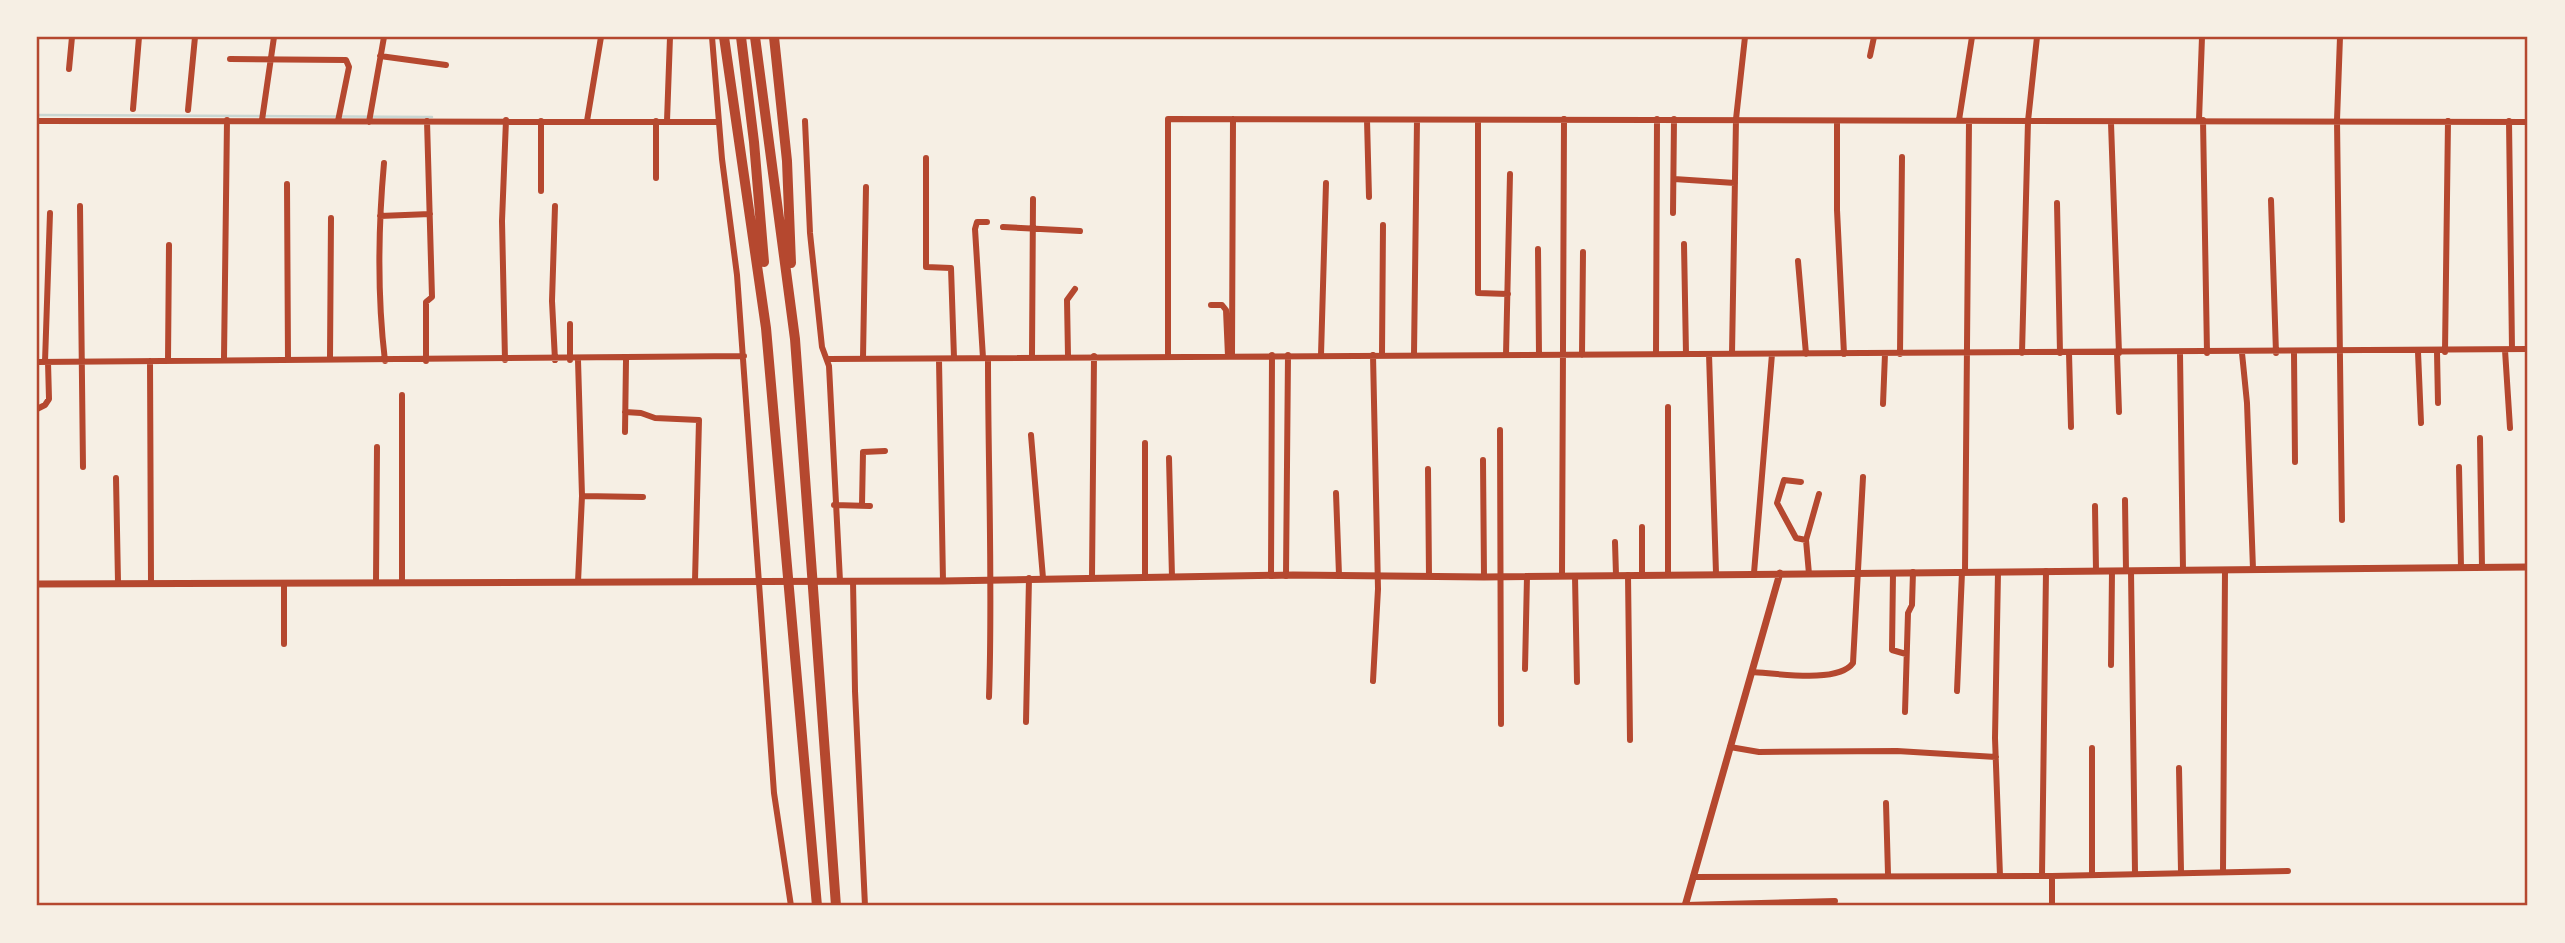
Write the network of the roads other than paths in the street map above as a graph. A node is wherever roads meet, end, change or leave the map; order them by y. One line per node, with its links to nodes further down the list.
1 (72, 37): 24 (street)
2 (139, 37): 25 (street)
3 (195, 37): 26 (street)
4 (274, 37): 22 (street)
5 (384, 37): 19 (street)
6 (601, 37): 46 (street)
7 (670, 37): 48 (street)
8 (712, 37): 55 (street)
9 (724, 37): 95 (highway)
10 (741, 37): 95 (highway)
11 (755, 37): 96 (highway)
12 (773, 37): 96 (highway)
13 (1745, 37): 33 (street)
14 (1874, 37): 20 (street)
15 (1972, 37): 40 (street)
16 (2037, 37): 52 (street)
17 (2202, 37): 41 (street)
18 (2340, 37): 42 (street)
19 (380, 56): 23 (street); 27 (street)
20 (1870, 56)
21 (230, 59): 22 (street)
22 (271, 60): 28 (street); 29 (street)
23 (446, 65)
24 (69, 69)
25 (133, 109)
26 (188, 110)
27 (370, 118): 29 (street); 44 (street)
28 (262, 119): 29 (street); 34 (street)
29 (339, 119)
30 (1564, 119): 31 (street); 39 (street); 129 (street)
31 (1657, 119): 32 (street); 67 (street)
32 (1674, 119): 33 (street); 64 (street)
33 (1736, 119): 50 (street); 65 (street)
34 (227, 120): 43 (street); 140 (street)
35 (506, 120): 44 (street); 45 (street); 145 (street)
36 (1233, 120): 37 (street); 135 (street); 136 (street)
37 (1367, 120): 38 (street); 70 (street)
38 (1417, 120): 39 (street); 126 (street)
39 (1478, 120): 92 (street)
40 (1959, 120): 50 (street); 51 (street)
41 (2201, 120): 42 (street); 57 (street); 107 (street)
42 (2337, 120): 53 (street); 99 (street)
43 (37, 121)
44 (427, 121): 78 (street)
45 (541, 121): 46 (street); 69 (street)
46 (587, 121): 47 (street)
47 (656, 121): 48 (street); 62 (street)
48 (667, 121): 55 (street)
49 (805, 121): 142 (street)
50 (1837, 121): 117 (street)
51 (1969, 121): 52 (street); 120 (street)
52 (2028, 121): 57 (street); 102 (street)
53 (2448, 121): 54 (street); 101 (street)
54 (2509, 121): 56 (street); 98 (street)
55 (719, 122): 131 (street)
56 (2528, 122)
57 (2111, 123): 105 (street)
58 (1902, 156): 119 (street)
59 (926, 158): 138 (street)
60 (384, 163): 79 (street)
61 (1510, 174): 92 (street)
62 (656, 178)
63 (1326, 183): 123 (street)
64 (1674, 183): 65 (street); 67 (street); 77 (street)
65 (1735, 183): 114 (street)
66 (287, 184): 143 (street)
67 (1657, 186): 111 (street)
68 (866, 187): 137 (street)
69 (541, 191)
70 (1369, 197)
71 (1033, 199): 84 (street)
72 (2272, 200): 109 (street)
73 (2057, 203): 103 (street)
74 (80, 206): 156 (street)
75 (555, 206): 146 (street)
76 (50, 213): 155 (street)
77 (1673, 213)
78 (430, 214): 79 (street); 144 (street)
79 (380, 216): 153 (street)
80 (331, 219): 141 (street)
81 (987, 222): 139 (street)
82 (1383, 225): 125 (street)
83 (1003, 227): 84 (street)
84 (1033, 229): 85 (street); 132 (street)
85 (1080, 231)
86 (1684, 244): 112 (street)
87 (169, 245): 152 (street)
88 (1538, 249): 128 (street)
89 (1583, 252): 130 (street)
90 (1798, 261): 116 (street)
91 (1074, 289): 133 (street)
92 (1508, 295): 127 (street)
93 (1211, 304): 136 (street)
94 (570, 324): 147 (street)
95 (766, 328): 277 (highway)
96 (795, 339): 278 (highway)
97 (2528, 349): 98 (street)
98 (2508, 350): 101 (street); 166 (street)
99 (2340, 352): 100 (street); 110 (street); 192 (street)
100 (2418, 352): 101 (street); 164 (street)
101 (2441, 352): 158 (street)
102 (2022, 353): 103 (street); 120 (street)
103 (2060, 353): 104 (street)
104 (2069, 353): 105 (street); 165 (street)
105 (2118, 353): 106 (street); 163 (street)
106 (2180, 353): 107 (street); 202 (street)
107 (2207, 353): 108 (street)
108 (2242, 353): 109 (street); 200 (street)
109 (2276, 353): 110 (street)
110 (2294, 353): 176 (street)
111 (1656, 354): 112 (street); 130 (street)
112 (1686, 354): 113 (street)
113 (1709, 354): 114 (street); 209 (street)
114 (1732, 354): 115 (street)
115 (1772, 354): 116 (street); 210 (street)
116 (1807, 354): 117 (street)
117 (1844, 354): 118 (street)
118 (1885, 354): 119 (street); 159 (street)
119 (1900, 354): 120 (street)
120 (1966, 354): 207 (street)
121 (1272, 355): 122 (street); 136 (street); 221 (street)
122 (1288, 355): 123 (street); 222 (street)
123 (1321, 355): 124 (street)
124 (1373, 355): 125 (street); 217 (street)
125 (1382, 355): 126 (street)
126 (1414, 355): 127 (street)
127 (1506, 355): 128 (street)
128 (1539, 355): 129 (street)
129 (1564, 355): 130 (street); 225 (street)
130 (1582, 355)
131 (744, 356): 149 (street); 244 (street)
132 (1032, 356): 133 (street); 139 (street)
133 (1068, 356): 134 (street)
134 (1094, 356): 135 (street); 234 (street)
135 (1168, 356): 136 (street)
136 (1230, 356)
137 (863, 358): 142 (street); 150 (street)
138 (954, 358): 139 (street); 150 (street)
139 (986, 358): 231 (street)
140 (223, 359): 143 (street); 152 (street)
141 (330, 359): 143 (street); 153 (street)
142 (829, 359): 188 (street)
143 (288, 360)
144 (426, 360): 145 (street); 153 (street)
145 (505, 360): 146 (street)
146 (555, 360): 147 (street)
147 (570, 360): 148 (street)
148 (578, 360): 149 (street); 185 (street)
149 (626, 360): 162 (street)
150 (939, 360): 240 (street)
151 (150, 361): 152 (street); 156 (street); 236 (street)
152 (168, 361)
153 (385, 361)
154 (37, 362): 155 (street)
155 (47, 362): 156 (street); 161 (street)
156 (83, 362): 177 (street)
157 (402, 395): 237 (street)
158 (2438, 403)
159 (1883, 404)
160 (1668, 407): 214 (street)
161 (37, 408)
162 (625, 412): 168 (street); 235 (street)
163 (2119, 412)
164 (2421, 423)
165 (2071, 427)
166 (2510, 428)
167 (1500, 430): 190 (street)
168 (625, 432)
169 (1031, 435): 233 (street)
170 (2480, 438): 197 (street)
171 (1144, 443): 227 (street)
172 (377, 447): 242 (street)
173 (885, 452): 188 (street)
174 (1169, 458): 228 (street)
175 (1483, 460): 191 (street)
176 (2295, 462)
177 (83, 467)
178 (2459, 467): 196 (street)
179 (1428, 469): 223 (street)
180 (1863, 477): 212 (street)
181 (116, 478): 241 (street)
182 (1801, 481): 194 (street)
183 (1336, 493): 216 (street)
184 (1819, 494): 194 (street)
185 (582, 496): 186 (street); 243 (street)
186 (643, 498)
187 (2125, 500): 201 (street)
188 (834, 505): 238 (street)
189 (2095, 506): 204 (street)
190 (1501, 512): 191 (street); 230 (street)
191 (1483, 513): 229 (street)
192 (2342, 520)
193 (1642, 527): 220 (street)
194 (1807, 540): 215 (street)
195 (1615, 542): 218 (street)
196 (2461, 567): 197 (street); 200 (street)
197 (2482, 567): 198 (street)
198 (2528, 567)
199 (2225, 569): 200 (street); 202 (street); 267 (street)
200 (2253, 569)
201 (2128, 570): 202 (street); 205 (street); 268 (street)
202 (2183, 570)
203 (2046, 571): 204 (street); 208 (street); 272 (street)
204 (2096, 571): 205 (street)
205 (2112, 571): 249 (street)
206 (1913, 572): 207 (street); 213 (street); 248 (street)
207 (1964, 572): 208 (street); 254 (street)
208 (1998, 572): 262 (street)
209 (1716, 573): 210 (street); 214 (street)
210 (1754, 573): 211 (street)
211 (1780, 573): 215 (street); 251 (street)
212 (1857, 573): 213 (street); 215 (street); 251 (street)
213 (1893, 573): 248 (street)
214 (1668, 574): 220 (street)
215 (1809, 574)
216 (1339, 575): 217 (street); 222 (street)
217 (1377, 575): 223 (street); 252 (street)
218 (1616, 575): 219 (street); 226 (street)
219 (1628, 575): 220 (street); 259 (street)
220 (1642, 575)
221 (1271, 576): 222 (street); 228 (street)
222 (1286, 576)
223 (1429, 576): 229 (street)
224 (1527, 576): 225 (street); 230 (street); 250 (street)
225 (1562, 576): 226 (street)
226 (1575, 576): 253 (street)
227 (1145, 577): 228 (street); 234 (street)
228 (1172, 577)
229 (1484, 577): 230 (street)
230 (1503, 577): 258 (street)
231 (993, 578): 232 (street); 240 (street); 255 (street)
232 (1029, 578): 233 (street); 257 (street)
233 (1043, 578): 234 (street)
234 (1093, 578)
235 (695, 580): 243 (street); 244 (street)
236 (151, 581): 241 (street); 245 (street)
237 (402, 581): 242 (street); 243 (street)
238 (839, 581): 239 (street); 244 (street)
239 (853, 581): 240 (street); 279 (street)
240 (943, 581)
241 (118, 582): 246 (street)
242 (376, 582): 245 (street)
243 (578, 582)
244 (758, 582): 276 (street)
245 (284, 583): 247 (street)
246 (37, 584)
247 (284, 644)
248 (1906, 654): 256 (street)
249 (2111, 664)
250 (1525, 669)
251 (1752, 672): 260 (street)
252 (1373, 681)
253 (1577, 682)
254 (1957, 691)
255 (989, 697)
256 (1905, 712)
257 (1026, 722)
258 (1502, 723)
259 (1630, 740)
260 (1730, 747): 262 (street); 274 (street)
261 (2092, 748): 270 (street)
262 (1996, 757): 271 (street)
263 (2179, 768): 266 (street)
264 (1886, 803): 269 (street)
265 (2288, 871): 267 (street)
266 (2181, 872): 267 (street); 268 (street)
267 (2223, 872)
268 (2135, 873): 270 (street)
269 (1888, 874): 271 (street); 274 (street)
270 (2092, 874): 273 (street)
271 (2000, 876): 272 (street)
272 (2042, 876): 273 (street)
273 (2052, 876): 281 (street)
274 (1693, 877): 280 (street)
275 (1835, 901): 280 (street)
276 (791, 906)
277 (817, 906)
278 (836, 906)
279 (865, 906)
280 (1685, 906)
281 (2052, 906)

